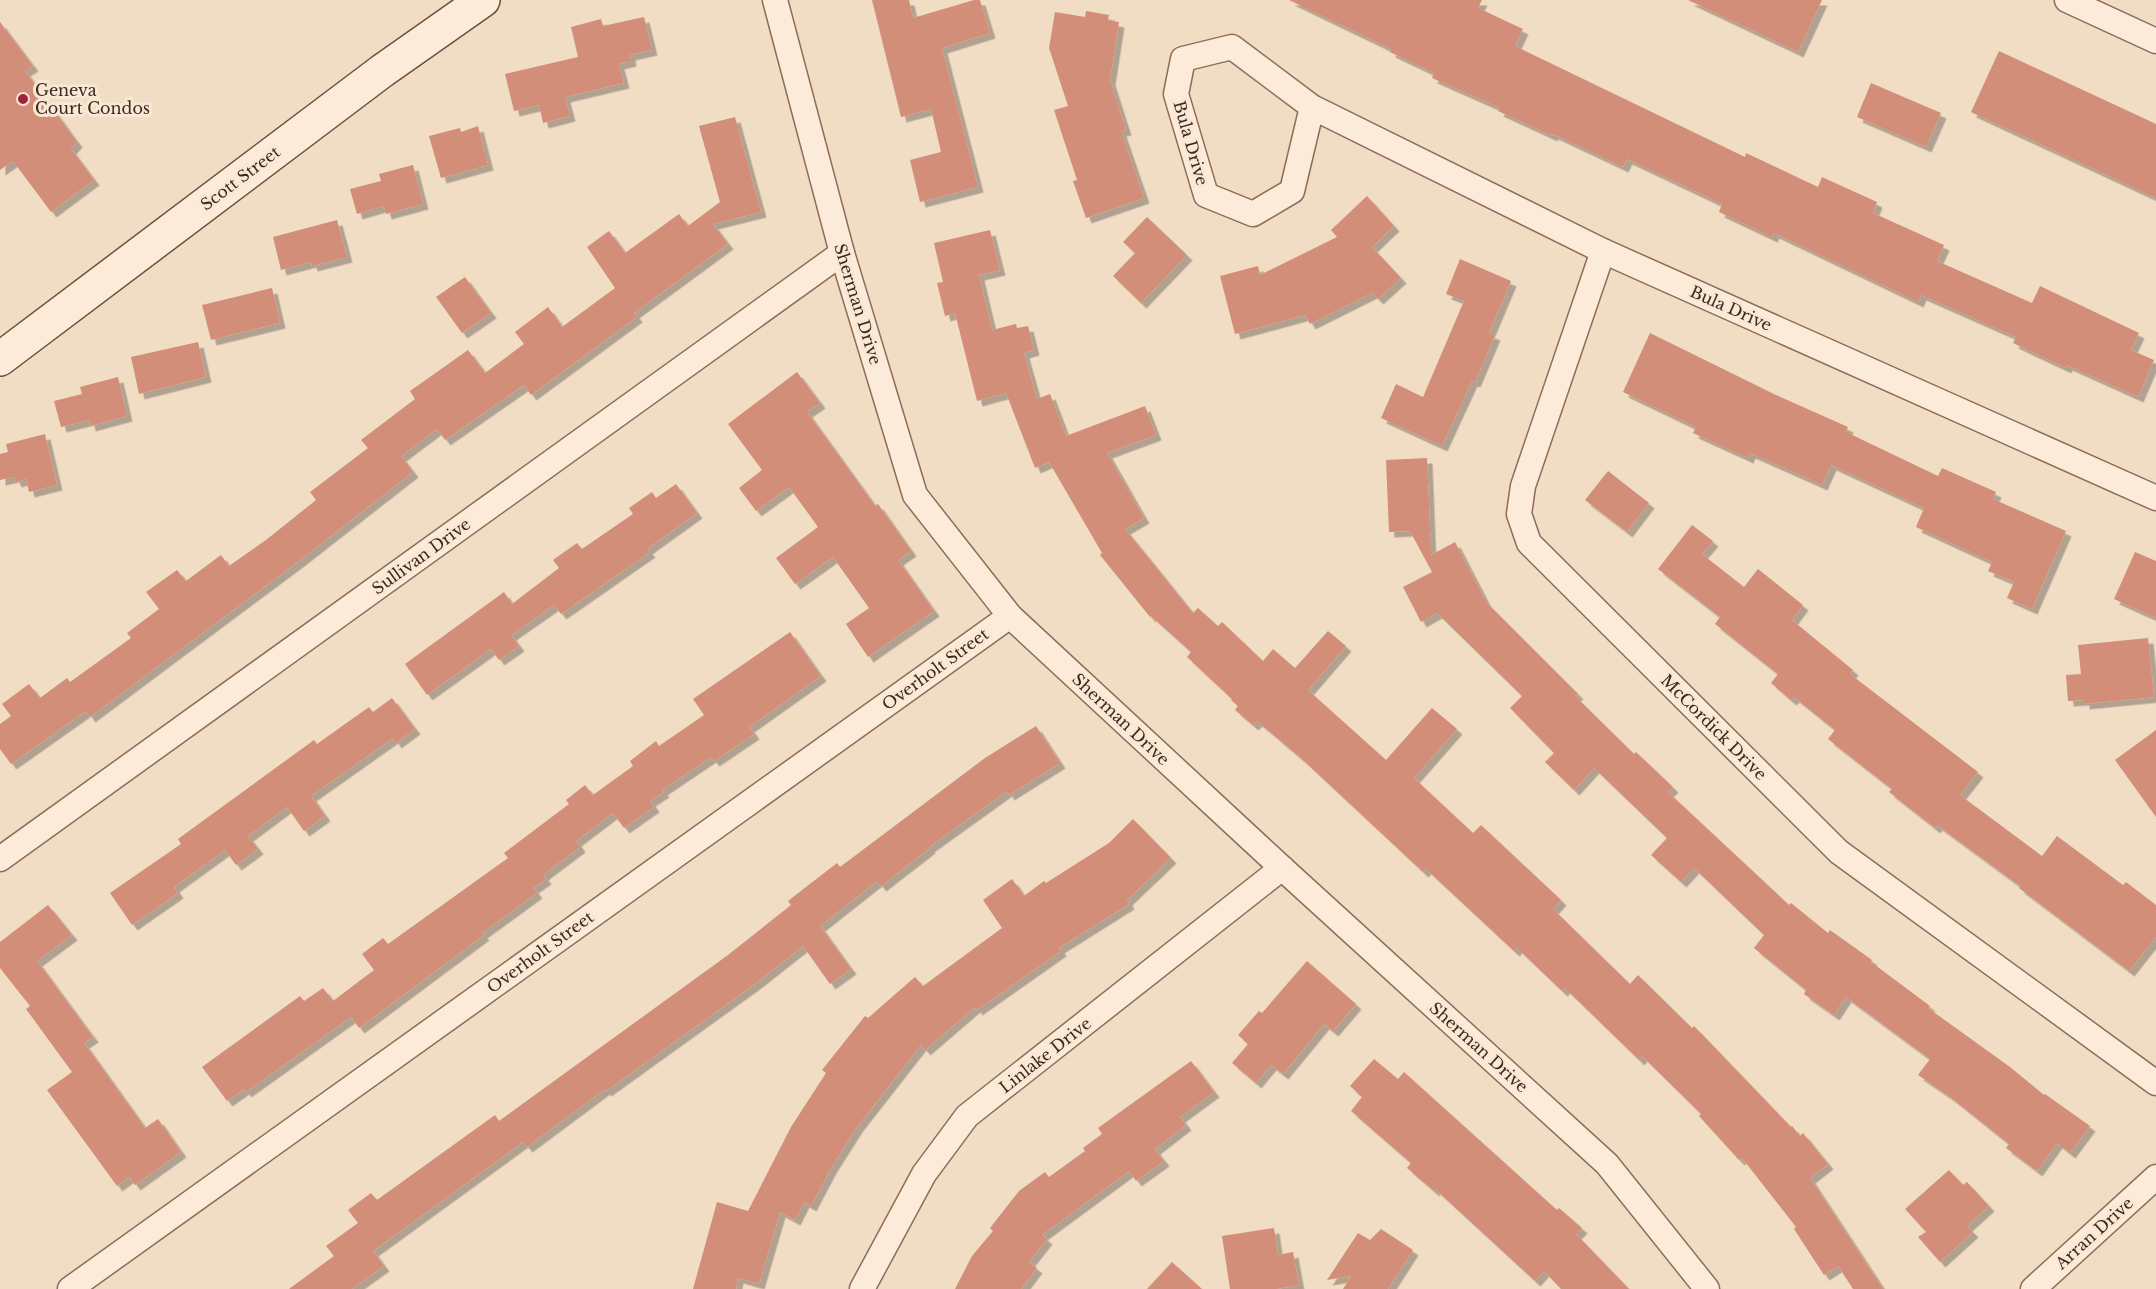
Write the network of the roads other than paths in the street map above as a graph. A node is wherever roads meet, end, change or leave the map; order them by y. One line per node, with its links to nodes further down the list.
1 (483, 0): 8 (main road, Scott Street)
2 (775, 0): 7 (street, Sherman Drive)
3 (2067, 0): 4 (street)
4 (2156, 41)
5 (1312, 107): 5 (street, Bula Drive); 6 (street, Bula Drive)
6 (1604, 251): 9 (street, Bula Drive); 13 (street, McCordick Drive)
7 (842, 253): 10 (street, Sherman Drive); 11 (street, Sullivan Drive)
8 (0, 359)
9 (2156, 498)
10 (1010, 615): 12 (street, Sherman Drive); 15 (street, Overholt Street)
11 (0, 859)
12 (1282, 868): 16 (street, Linlake Drive); 17 (street, Sherman Drive)
13 (2156, 1083)
14 (2156, 1177): 18 (street, Arran Drive)
15 (70, 1289)
16 (862, 1289)
17 (1707, 1289)
18 (2033, 1289)

